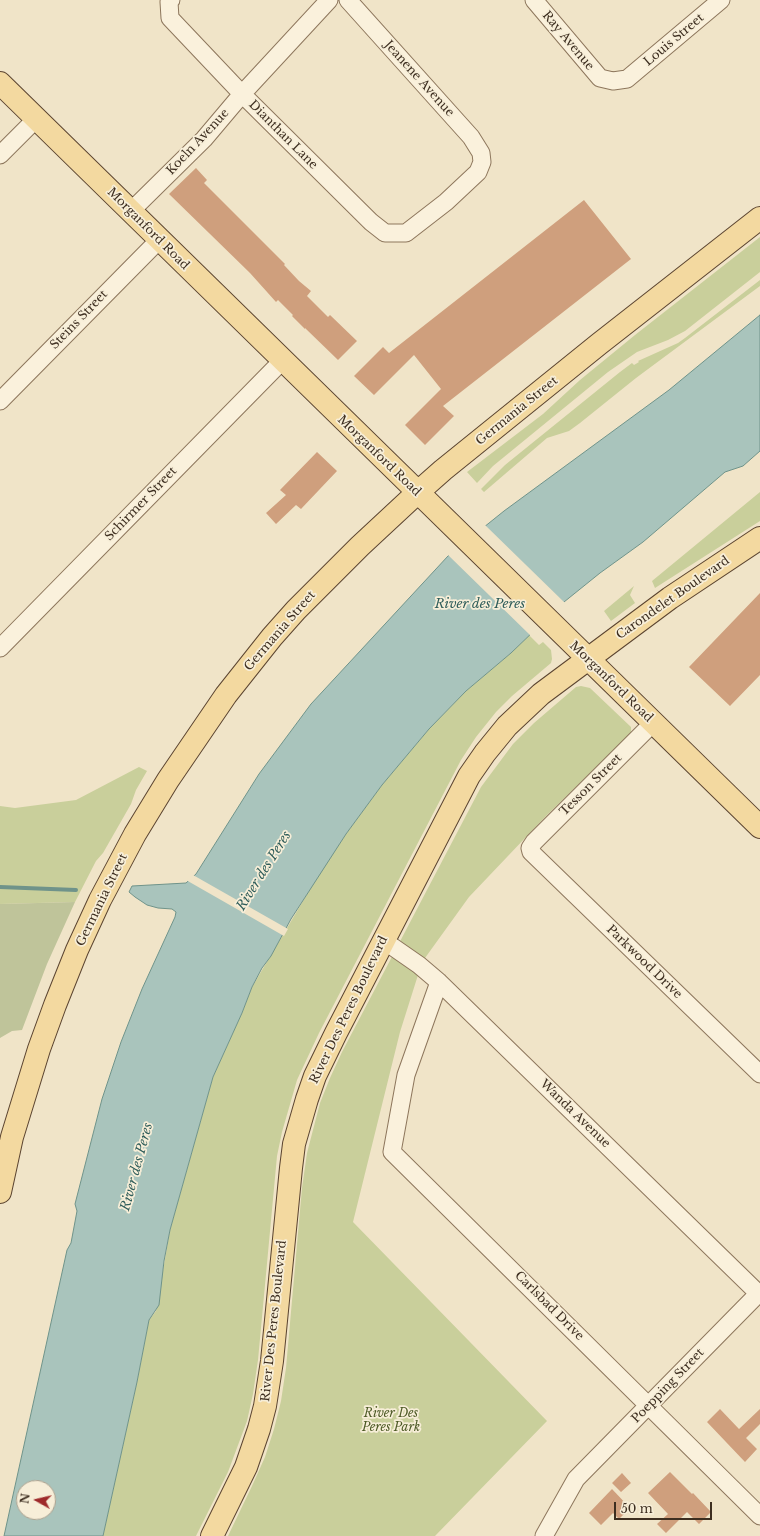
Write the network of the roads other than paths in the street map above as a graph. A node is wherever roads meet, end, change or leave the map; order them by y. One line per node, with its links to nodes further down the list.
1 (171, 0): 8 (street, Dianthan Lane)
2 (330, 0): 8 (street, Koeln Avenue)
3 (348, 0): 13 (street, Jeanene Avenue)
4 (534, 0): 6 (street, Ray Avenue)
5 (721, 0): 6 (street, Louis Street)
6 (627, 79)
7 (0, 84): 9 (main road, Morganford Road)
8 (242, 94): 11 (street, Koeln Avenue); 13 (street, Dianthan Lane)
9 (36, 119): 10 (street); 11 (main road, Morganford Road)
10 (0, 155)
11 (130, 211): 14 (main road, Morganford Road)
12 (760, 218): 17 (main road, Germania Street)
13 (406, 233)
14 (159, 240): 15 (main road, Morganford Road); 16 (street, Steins Street)
15 (282, 361): 17 (main road, Morganford Road); 19 (street, Schirmer Street)
16 (0, 401)
17 (417, 493): 20 (main road, Morganford Road); 27 (main road, Germania Street)
18 (758, 543): 20 (main road, Carondelet Boulevard)
19 (0, 648)
20 (588, 659): 21 (main road, Morganford Road); 24 (main road, River Des Peres Boulevard)
21 (653, 723): 22 (main road, Morganford Road); 23 (street, Tesson Street)
22 (760, 827)
23 (530, 848): 26 (street, Parkwood Drive)
24 (383, 940): 25 (street, Wanda Avenue); 32 (main road, River Des Peres Boulevard)
25 (439, 982): 29 (street, Wanda Avenue); 30 (street, Carlsbad Drive)
26 (760, 1074)
27 (6, 1139): 28 (main road, Germania Street)
28 (0, 1192)
29 (760, 1293): 30 (street, Poepping Street)
30 (649, 1405): 31 (street, Carlsbad Drive); 33 (street, Poepping Street)
31 (760, 1516)
32 (212, 1536)
33 (544, 1536)

